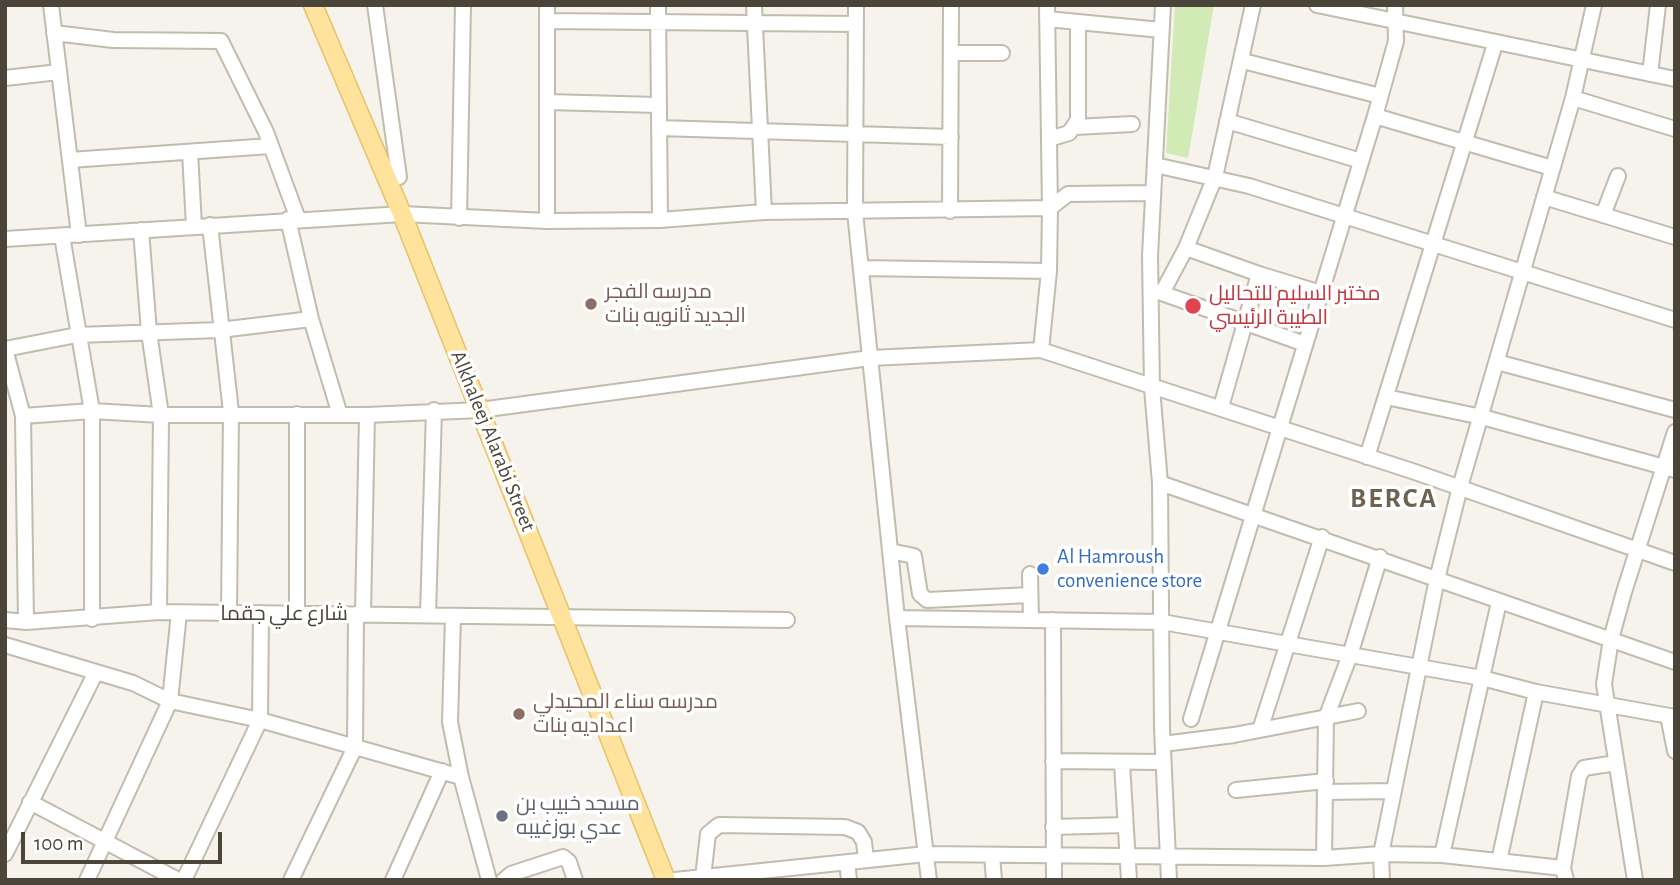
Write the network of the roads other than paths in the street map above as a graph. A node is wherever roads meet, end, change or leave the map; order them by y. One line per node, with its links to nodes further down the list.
1 (51, 5): 24 (street)
2 (313, 5): 64 (main road, Alkhaleej Alarabi Street)
3 (375, 5): 55 (street)
4 (463, 5): 67 (street)
5 (547, 5): 17 (street)
6 (657, 5): 21 (street)
7 (754, 5): 20 (street)
8 (856, 5): 22 (street)
9 (951, 5): 27 (street)
10 (1163, 5): 23 (street)
11 (1253, 5): 29 (street)
12 (1395, 5): 19 (street)
13 (1594, 5): 28 (street)
14 (1658, 5): 31 (street)
15 (1322, 6): 19 (street)
16 (1047, 12): 18 (street); 47 (street)
17 (548, 21): 21 (street); 36 (street)
18 (1078, 22): 23 (street); 41 (street)
19 (1395, 22): 25 (street); 34 (street)
20 (755, 23): 21 (street); 22 (street); 44 (street)
21 (658, 24): 37 (street)
22 (856, 24): 45 (street)
23 (1161, 30): 53 (street)
24 (54, 33): 30 (street); 49 (street)
25 (1495, 44): 28 (street); 48 (street)
26 (1002, 52): 27 (street)
27 (951, 53): 46 (street)
28 (1583, 60): 31 (street); 35 (street)
29 (1243, 61): 34 (street); 39 (street)
30 (58, 72): 32 (street); 51 (street)
31 (1650, 74): 33 (street)
32 (5, 78)
33 (1675, 79)
34 (1380, 96): 38 (street)
35 (1573, 98): 43 (street); 54 (street)
36 (548, 102): 37 (street); 70 (street)
37 (657, 105): 42 (street)
38 (1375, 116): 48 (street); 52 (street)
39 (1227, 121): 52 (street); 56 (street)
40 (1132, 124): 41 (street)
41 (1074, 127): 47 (street)
42 (659, 128): 44 (street); 69 (street)
43 (1675, 129)
44 (760, 131): 45 (street); 62 (street)
45 (855, 134): 46 (street); 63 (street)
46 (950, 137): 61 (street)
47 (1049, 139): 60 (street)
48 (1465, 143): 54 (street); 78 (street)
49 (270, 146): 50 (street); 68 (street)
50 (190, 152): 51 (street); 72 (street)
51 (70, 160): 74 (street)
52 (1361, 161): 66 (street)
53 (1155, 165): 56 (street); 58 (street)
54 (1552, 168): 59 (street)
55 (399, 177)
56 (1214, 177): 66 (street); 79 (street)
57 (1618, 177): 65 (street)
58 (1153, 193): 60 (street); 84 (street)
59 (1544, 197): 65 (street); 82 (street)
60 (1050, 208): 61 (street); 81 (street)
61 (950, 211): 63 (street)
62 (764, 212): 63 (street); 69 (street)
63 (855, 212): 80 (street)
64 (402, 214): 67 (street); 68 (street); 101 (main road, Alkhaleej Alarabi Street)
65 (1603, 215): 76 (street)
66 (1345, 216): 78 (street); 85 (street)
67 (459, 218): 70 (street)
68 (293, 219): 71 (street); 86 (street)
69 (660, 220): 70 (street)
70 (547, 221)
71 (210, 225): 72 (street); 89 (street)
72 (194, 226): 73 (street)
73 (141, 230): 74 (street); 90 (street)
74 (79, 235): 75 (street)
75 (62, 236): 77 (street); 91 (street)
76 (1675, 237)
77 (5, 239)
78 (1433, 243): 82 (street); 98 (street)
79 (1186, 248): 83 (street); 84 (street)
80 (861, 268): 81 (street); 95 (street)
81 (1049, 271): 94 (street)
82 (1522, 272): 87 (street); 96 (street)
83 (1259, 274): 85 (street); 88 (street)
84 (1157, 291): 88 (street); 97 (street)
85 (1321, 293): 92 (street)
86 (311, 319): 89 (street); 107 (street)
87 (1675, 320)
88 (1245, 324): 92 (street); 99 (street)
89 (220, 330): 90 (street); 104 (street)
90 (149, 332): 91 (street); 106 (street)
91 (77, 335): 93 (street); 103 (street)
92 (1305, 344): 111 (street)
93 (5, 349): 109 (street)
94 (1041, 350): 95 (street); 97 (street)
95 (870, 358): 101 (street); 119 (street)
96 (1497, 362): 102 (street); 110 (street)
97 (1152, 388): 99 (street); 115 (street)
98 (1386, 397): 110 (street); 113 (street)
99 (1221, 407): 111 (street)
100 (434, 410): 101 (street); 108 (street); 134 (street)
101 (480, 410): 139 (main road, Alkhaleej Alarabi Street)
102 (1675, 410)
103 (92, 411): 106 (street); 109 (street); 138 (street)
104 (231, 412): 105 (street); 106 (street); 131 (street)
105 (297, 414): 107 (street); 129 (street)
106 (161, 415): 128 (street)
107 (340, 415): 108 (street)
108 (367, 415): 133 (street)
109 (23, 416): 144 (street)
110 (1482, 416): 114 (street); 116 (street)
111 (1280, 427): 113 (street); 117 (street)
112 (1675, 432): 114 (street)
113 (1367, 457): 116 (street)
114 (1669, 468): 120 (street)
115 (1160, 483): 117 (street); 145 (street)
116 (1460, 488): 120 (street); 124 (street)
117 (1254, 515): 118 (street); 146 (street)
118 (1322, 537): 121 (street); 148 (street)
119 (890, 551): 126 (street); 136 (street)
120 (1638, 551): 122 (street); 147 (street)
121 (1380, 557): 124 (street); 150 (street)
122 (1675, 563)
123 (1030, 574): 125 (street)
124 (1437, 579): 127 (street); 152 (street)
125 (1030, 595): 126 (street); 142 (street)
126 (927, 600): 137 (street)
127 (1499, 602): 147 (street); 154 (street)
128 (159, 612): 130 (street, شارع علي جقما); 138 (street, شارع علي جقما)
129 (297, 612): 132 (street, شارع علي جقما); 133 (street, شارع علي جقما)
130 (179, 613): 131 (street, شارع علي جقما); 156 (street)
131 (229, 613): 132 (street, شارع علي جقما)
132 (261, 613): 162 (street)
133 (359, 614): 134 (street, شارع علي جقما); 165 (street)
134 (428, 615): 135 (street, شارع علي جقما)
135 (453, 616): 139 (street, شارع علي جقما); 172 (street)
136 (897, 618): 137 (street); 181 (street)
137 (932, 618): 142 (street)
138 (92, 619): 144 (street, شارع علي جقما)
139 (564, 619): 141 (street, شارع علي جقما); 202 (main road, Alkhaleej Alarabi Street)
140 (5, 620): 144 (street, شارع علي جقما)
141 (788, 620)
142 (1031, 620): 143 (street)
143 (1053, 620): 145 (street); 167 (street)
144 (26, 622)
145 (1162, 622): 146 (street); 164 (street)
146 (1218, 631): 148 (street); 161 (street)
147 (1611, 639): 151 (street); 157 (street)
148 (1287, 642): 150 (street); 163 (street)
149 (5, 645): 153 (street)
150 (1350, 655): 152 (street); 160 (street)
151 (1675, 662)
152 (1419, 667): 154 (street); 175 (street)
153 (96, 672): 156 (street); 176 (street)
154 (1482, 678): 155 (street); 184 (street)
155 (1536, 692): 157 (street); 190 (street)
156 (170, 701): 162 (street); 179 (street)
157 (1606, 705): 159 (street); 170 (street)
158 (1357, 711): 160 (street)
159 (1671, 717): 166 (street)
160 (1326, 718): 163 (street); 173 (street)
161 (1191, 719)
162 (260, 720): 165 (street); 196 (street)
163 (1260, 730): 164 (street)
164 (1163, 744): 168 (street)
165 (355, 747): 171 (street); 197 (street)
166 (1675, 751)
167 (1053, 761): 169 (street); 178 (street)
168 (1163, 762): 169 (street); 187 (street)
169 (1122, 763): 177 (street)
170 (1616, 763): 192 (street); 211 (street)
171 (442, 771): 172 (street); 198 (street)
172 (461, 777): 199 (street)
173 (1326, 787): 174 (street); 175 (street); 188 (street)
174 (1236, 790)
175 (1393, 791): 182 (street)
176 (30, 802): 179 (street); 180 (street)
177 (1125, 825): 178 (street); 186 (street)
178 (1053, 827): 185 (street)
179 (104, 843): 194 (street); 195 (street)
180 (5, 854)
181 (926, 854): 183 (street); 189 (street); 205 (street)
182 (1381, 854): 184 (street); 188 (street); 210 (street)
183 (992, 855): 185 (street); 206 (street)
184 (1442, 855): 190 (street)
185 (1053, 856): 186 (street); 207 (street)
186 (1126, 856): 187 (street); 208 (street)
187 (1168, 857): 188 (street); 209 (street)
188 (1324, 858)
189 (866, 860): 191 (street); 193 (street)
190 (1499, 861): 192 (street)
191 (847, 862): 193 (street); 204 (street)
192 (1564, 874)
193 (704, 877): 203 (street)
194 (87, 880)
195 (178, 880)
196 (184, 880)
197 (291, 880)
198 (393, 880)
199 (489, 880)
200 (504, 880): 201 (street)
201 (575, 880)
202 (666, 880)
203 (675, 880)
204 (849, 880)
205 (929, 880)
206 (994, 880)
207 (1054, 880)
208 (1129, 880)
209 (1169, 880)
210 (1382, 880)
211 (1635, 880)

